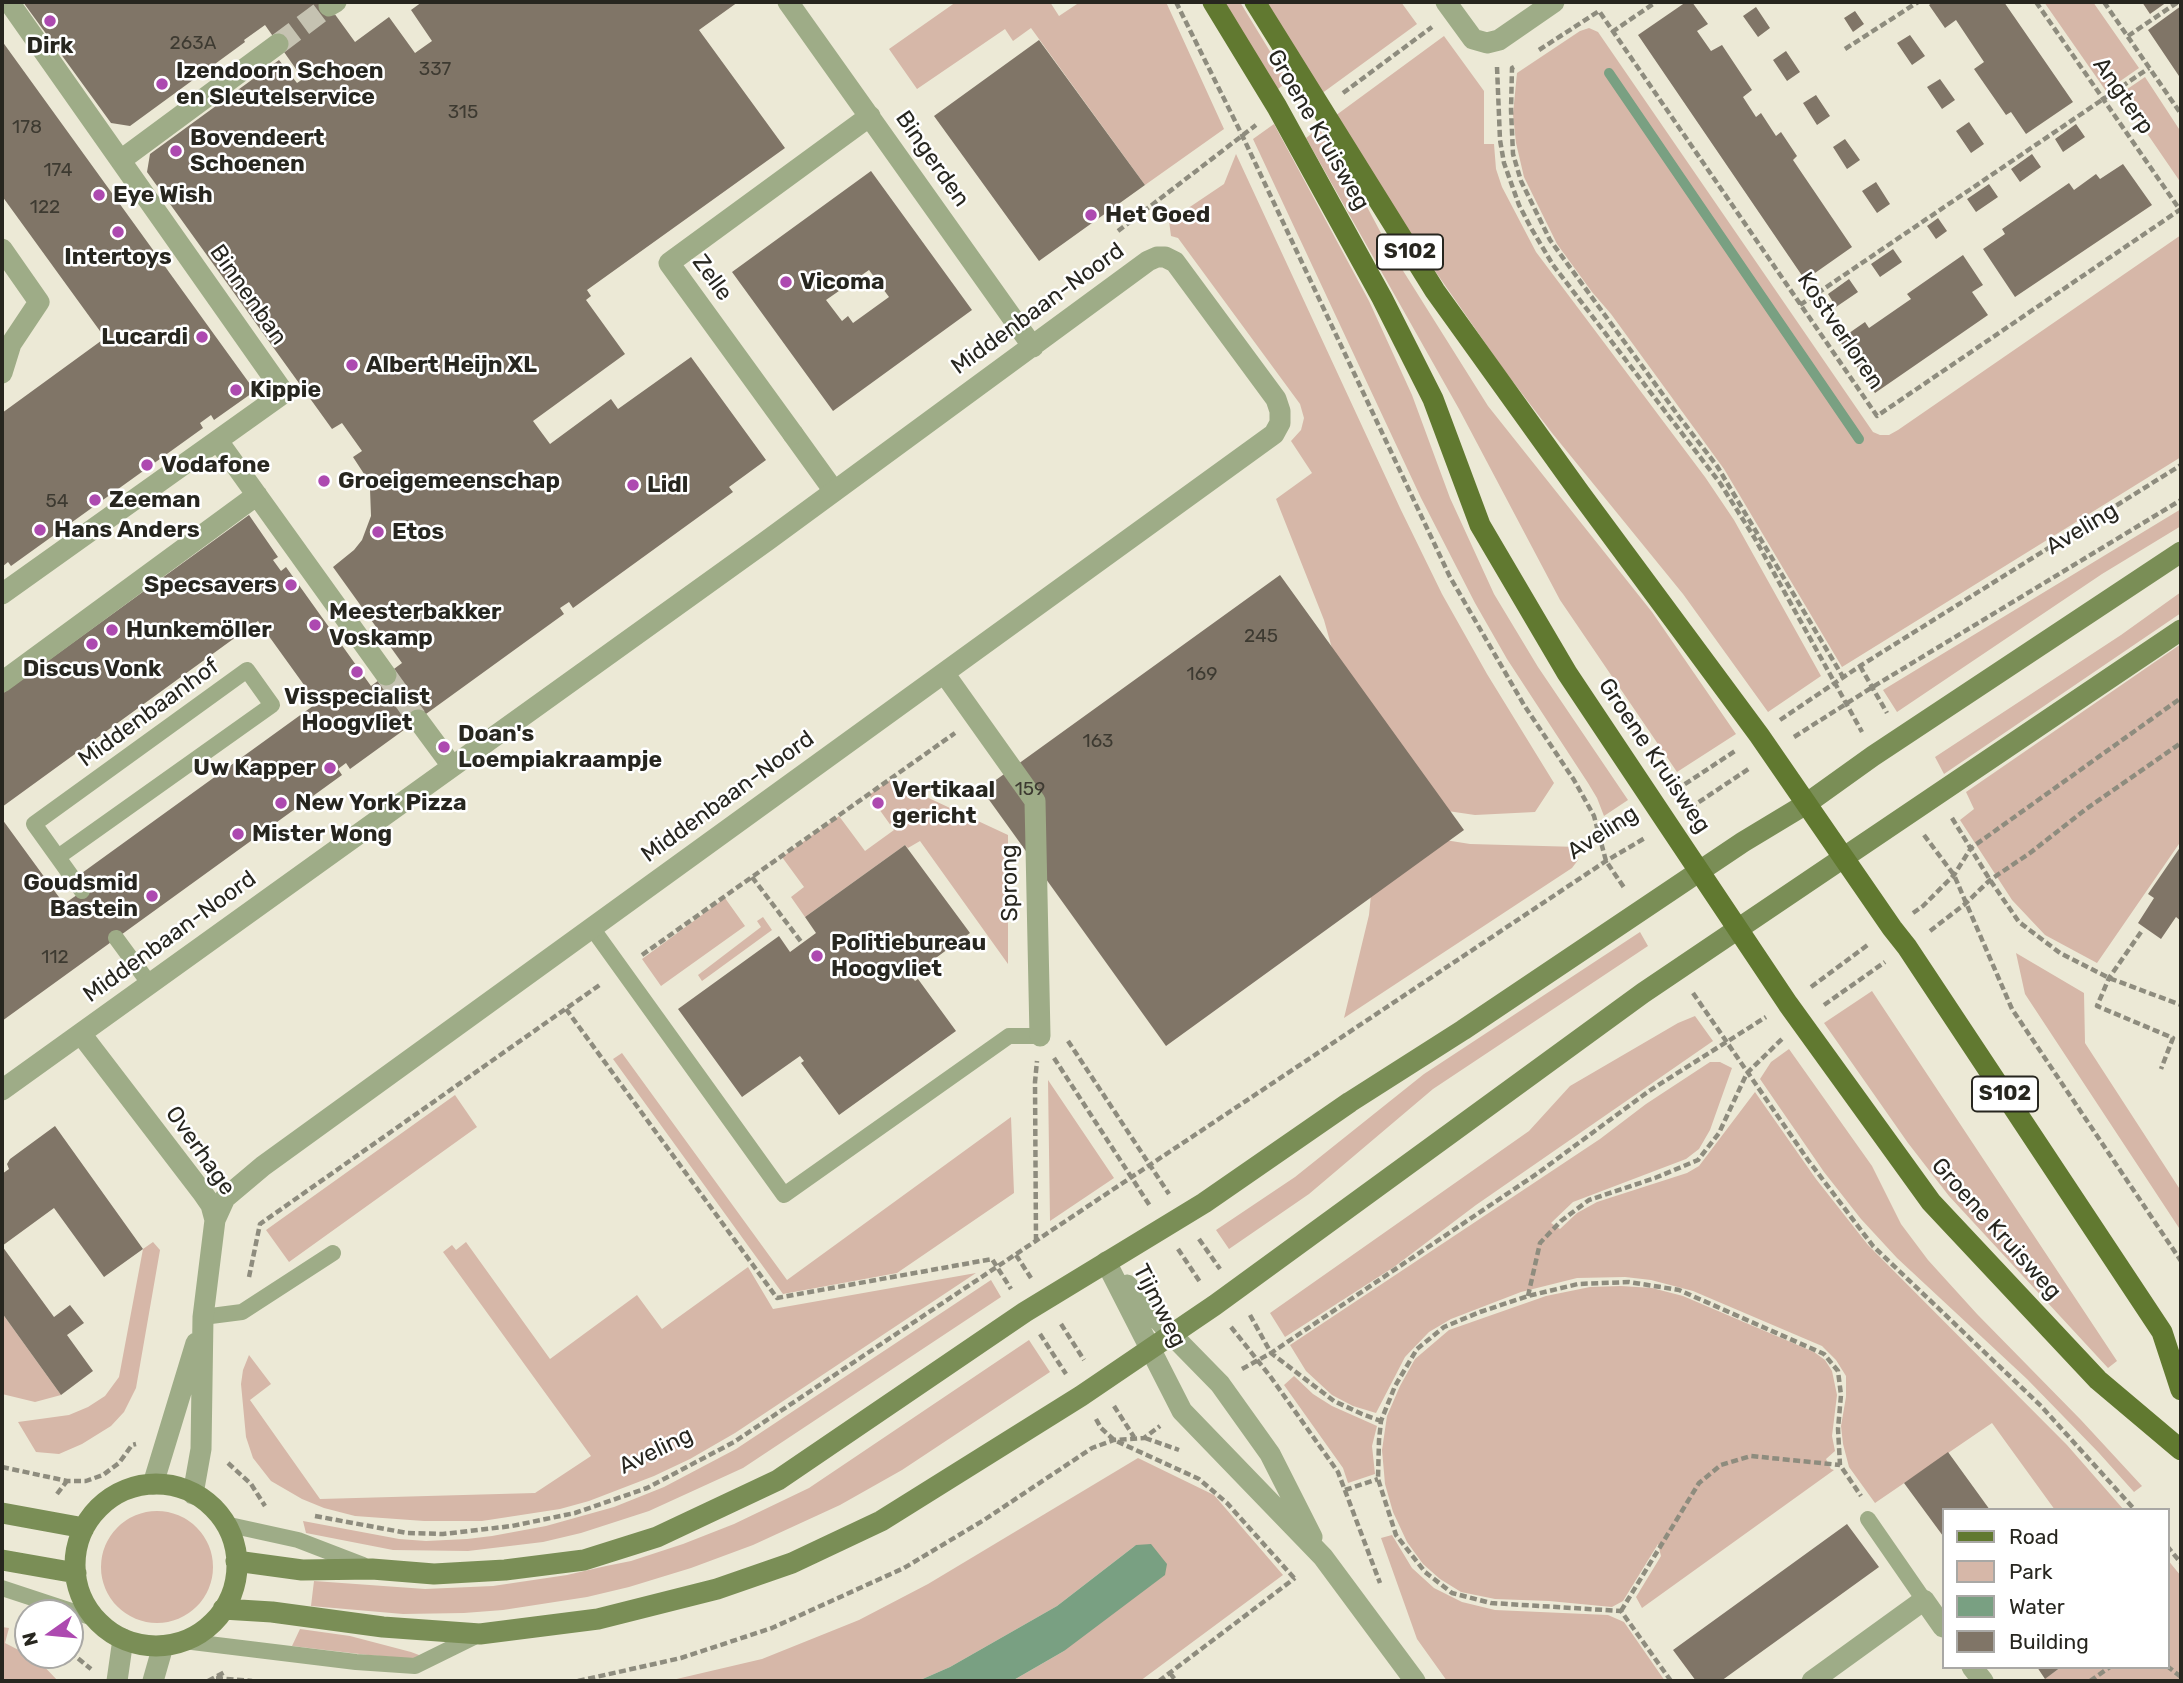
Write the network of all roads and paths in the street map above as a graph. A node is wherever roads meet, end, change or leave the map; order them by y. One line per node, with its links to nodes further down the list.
1 (9, 2): 26 (street, Binnenban)
2 (788, 2): 25 (street, Bingerden)
3 (1176, 2): 59 (path)
4 (1213, 2): 56 (main road, Groene Kruisweg / S102)
5 (1255, 2): 52 (main road, Groene Kruisweg / S102)
6 (1446, 2): 16 (street)
7 (1555, 2): 16 (street)
8 (1656, 2): 13 (path)
9 (1918, 2): 18 (path)
10 (2036, 2): 23 (path, Angterp)
11 (2104, 2): 15 (path, Angterp)
12 (2178, 2): 15 (path)
13 (1612, 32): 19 (path); 31 (path, Kostverloren)
14 (1423, 33): 21 (path)
15 (2128, 37): 22 (path, Angterp)
16 (1494, 42): 47 (path)
17 (278, 44): 26 (street)
18 (1845, 49)
19 (1534, 54)
20 (1523, 61): 45 (path)
21 (1383, 63)
22 (2150, 68): 23 (path); 24 (path, Angterp)
23 (2104, 99): 28 (path, Angterp); 31 (path)
24 (2181, 113)
25 (870, 116): 33 (street, Bingerden); 37 (street, Zelle)
26 (121, 160): 35 (street, Binnenban)
27 (1198, 169): 29 (path)
28 (2181, 209): 31 (path, Kostverloren)
29 (1118, 231)
30 (2, 249): 32 (street)
31 (1800, 305)
32 (5, 341): 34 (street)
33 (1033, 346): 37 (street, Middenbaan-Noord); 43 (street, Middenbaan-Noord)
34 (2, 373)
35 (218, 441): 38 (street); 41 (street, Binnenban)
36 (2181, 465): 45 (path)
37 (834, 491): 55 (street, Middenbaan-Noord)
38 (257, 495): 44 (street); 46 (street)
39 (2181, 500): 49 (path, Aveling)
40 (2181, 552): 57 (main road)
41 (2, 594)
42 (2181, 630): 61 (main road)
43 (944, 673): 50 (street, Sprong); 69 (street, Middenbaan-Noord)
44 (386, 675)
45 (1843, 677): 47 (path)
46 (2, 682)
47 (1834, 683): 49 (path); 52 (path)
48 (2181, 698): 64 (path)
49 (1847, 703): 54 (path, Aveling)
50 (976, 718): 65 (path); 84 (street, Sprong)
51 (418, 720): 55 (street)
52 (1759, 735): 54 (main road, Groene Kruisweg / S102); 56 (path)
53 (2181, 743): 66 (path)
54 (1771, 753): 57 (main road, Groene Kruisweg / S102); 58 (path, Aveling)
55 (452, 766): 78 (street, Middenbaan-Noord)
56 (1655, 804): 58 (main road, Groene Kruisweg / S102); 59 (path)
57 (1806, 804): 61 (main road, Groene Kruisweg / S102); 63 (main road)
58 (1667, 822): 62 (path, Aveling); 63 (main road, Groene Kruisweg / S102)
59 (1600, 839): 62 (path)
60 (58, 857): 60 (lane, Middenbaanhof); 67 (lane, Middenbaanhof)
61 (1844, 859): 70 (main road, Groene Kruisweg / S102); 71 (main road)
62 (1606, 861): 89 (path, Aveling)
63 (1700, 872): 71 (main road, Groene Kruisweg / S102); 91 (main road)
64 (1954, 875): 68 (path); 70 (path)
65 (752, 877): 74 (path); 76 (path)
66 (1990, 880): 68 (path); 77 (path)
67 (82, 891)
68 (1965, 904): 75 (path); 97 (path)
69 (592, 928): 76 (lane); 92 (street, Middenbaan-Noord)
70 (1892, 928): 75 (main road, Groene Kruisweg / S102); 81 (path)
71 (1738, 929): 81 (main road, Groene Kruisweg / S102); 100 (main road)
72 (2141, 932): 77 (path)
73 (117, 938): 78 (lane)
74 (802, 943)
75 (1907, 947): 81 (path); 113 (main road, Groene Kruisweg / S102)
76 (622, 970): 80 (path); 84 (lane)
77 (2109, 978): 79 (path); 86 (path)
78 (149, 983): 82 (street, Middenbaan-Noord)
79 (2181, 1005)
80 (566, 1009): 99 (path); 104 (path)
81 (1795, 1012): 85 (path); 87 (path); 119 (main road, Groene Kruisweg / S102)
82 (81, 1034): 88 (street, Middenbaan-Noord); 92 (street, Overhage)
83 (1064, 1035): 89 (path)
84 (1040, 1036): 90 (path); 94 (path)
85 (1726, 1042): 87 (path); 109 (path)
86 (2161, 1069)
87 (1746, 1073): 101 (path); 127 (path)
88 (2, 1090)
89 (1149, 1166): 90 (path, Aveling); 91 (path)
90 (1131, 1178): 93 (path); 94 (path, Aveling)
91 (1183, 1216): 93 (main road); 100 (path)
92 (215, 1220): 106 (street, Overhage)
93 (1163, 1227): 98 (main road); 103 (path)
94 (1036, 1242): 96 (path, Aveling)
95 (333, 1253): 104 (lane)
96 (1016, 1255): 99 (path, Aveling); 102 (path)
97 (2181, 1261)
98 (1106, 1262): 102 (main road); 107 (street, Tijmweg); 108 (street, Tijmweg)
99 (998, 1268): 105 (path); 129 (path, Aveling)
100 (1235, 1291): 103 (main road); 109 (path)
101 (1528, 1296): 116 (path); 120 (path)
102 (1045, 1299): 105 (main road); 111 (path)
103 (1215, 1305): 107 (main road); 110 (path)
104 (242, 1312): 106 (lane)
105 (1025, 1312): 114 (path); 138 (main road)
106 (203, 1317): 124 (street, Overhage); 126 (street, Overhage)
107 (1172, 1335): 108 (main road); 112 (street, Tijmweg)
108 (1152, 1348): 111 (main road); 115 (street, Tijmweg)
109 (1271, 1353): 110 (path); 116 (path)
110 (1256, 1360): 112 (path); 125 (path)
111 (1099, 1383): 114 (main road); 117 (path)
112 (1220, 1384): 134 (street, Tijmweg)
113 (2181, 1390)
114 (1081, 1396): 118 (path); 148 (main road)
115 (1182, 1411): 117 (path); 134 (street, Tijmweg)
116 (1381, 1421): 122 (path)
117 (1135, 1437): 118 (path)
118 (1114, 1440): 140 (path); 157 (path)
119 (2181, 1450)
120 (1840, 1465): 130 (path); 145 (path)
121 (2, 1466): 123 (path)
122 (1378, 1479): 125 (path); 145 (path)
123 (67, 1481)
124 (153, 1485): 126 (main road); 132 (main road)
125 (1345, 1490): 141 (path)
126 (193, 1493): 131 (main road)
127 (2132, 1508)
128 (2, 1513): 132 (main road)
129 (305, 1514)
130 (1868, 1519): 143 (lane)
131 (225, 1524): 136 (main road); 138 (lane)
132 (84, 1528): 139 (main road)
133 (2169, 1548): 137 (path)
134 (1322, 1557): 140 (path); 160 (street, Tijmweg)
135 (2, 1560): 139 (main road)
136 (236, 1561): 138 (main road); 144 (main road)
137 (2181, 1563)
138 (372, 1569)
139 (76, 1573): 146 (main road)
140 (1295, 1578): 152 (path)
141 (1381, 1586)
142 (2, 1588): 146 (lane)
143 (1924, 1600): 147 (street); 162 (street)
144 (223, 1609): 148 (main road); 150 (main road)
145 (1622, 1611): 161 (path)
146 (96, 1619): 149 (main road)
147 (1941, 1624)
148 (480, 1634): 150 (lane)
149 (123, 1639): 150 (main road); 153 (street)
150 (174, 1643): 154 (street)
151 (2107, 1669): 163 (path)
152 (1170, 1673): 158 (path); 159 (path)
153 (117, 1681)
154 (153, 1681)
155 (208, 1681): 156 (path)
156 (252, 1681)
157 (578, 1681)
158 (1159, 1681)
159 (1176, 1681)
160 (1415, 1681)
161 (1671, 1681)
162 (1812, 1681)
163 (2090, 1681)

